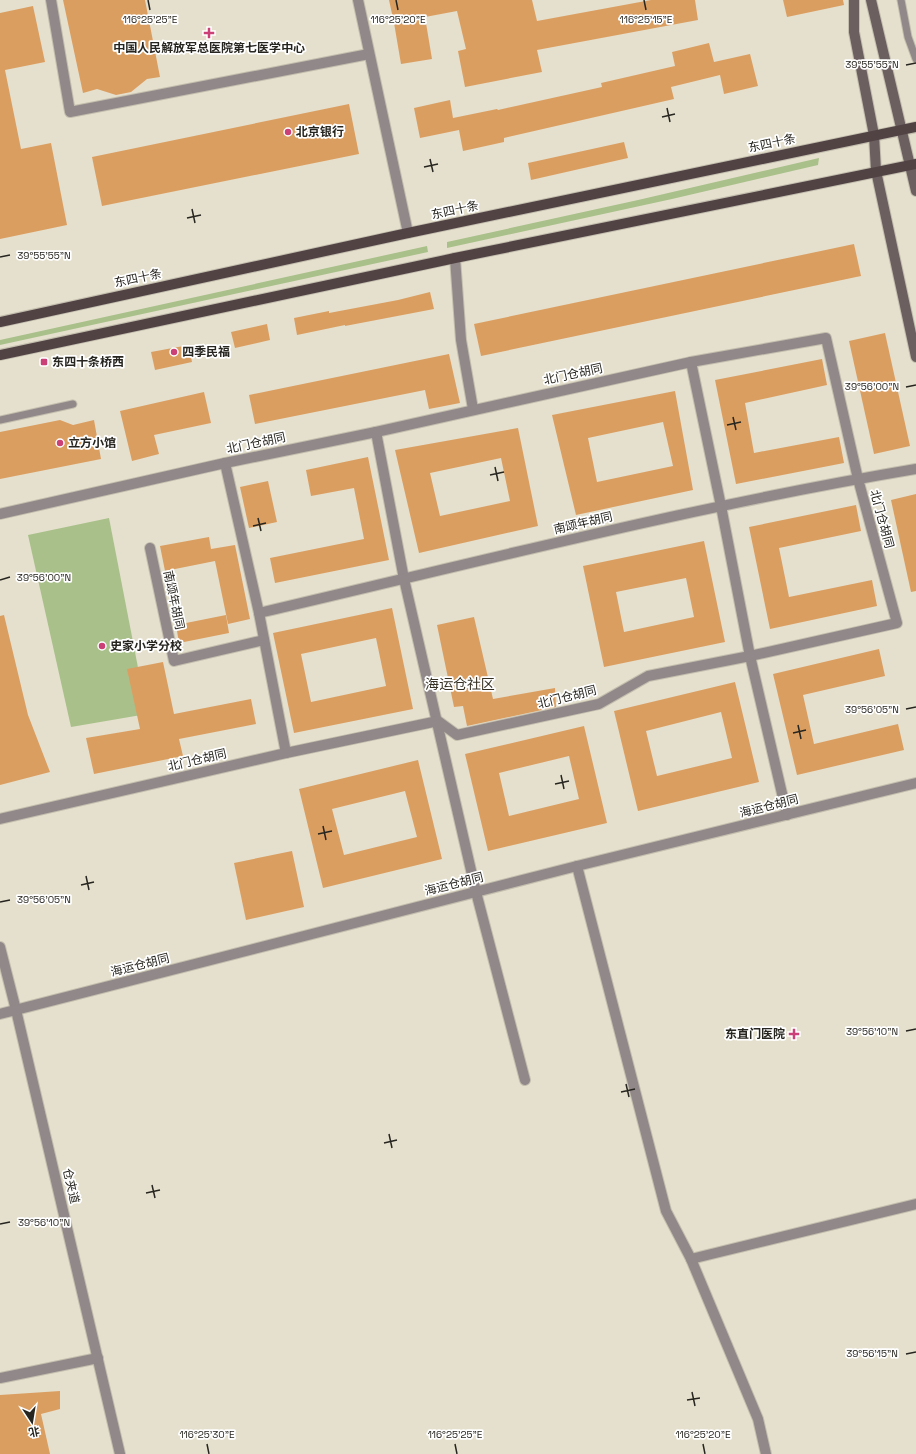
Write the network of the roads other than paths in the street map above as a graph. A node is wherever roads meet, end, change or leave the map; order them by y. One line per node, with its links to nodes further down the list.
1 (50, 0): 6 (street)
2 (358, 0): 6 (street)
3 (854, 0): 10 (main road)
4 (871, 0): 9 (main road)
5 (901, 0): 7 (lane)
6 (369, 54): 14 (street)
7 (916, 59)
8 (916, 127): 9 (main road, 东四十条)
9 (902, 130): 10 (main road, 东四十条); 11 (main road)
10 (874, 135): 12 (main road); 14 (main road, 东四十条)
11 (913, 164): 12 (main road); 13 (main road)
12 (876, 171): 15 (main road); 18 (main road)
13 (916, 191)
14 (408, 233): 16 (main road, 东四十条)
15 (455, 258): 17 (main road); 21 (street)
16 (0, 322)
17 (0, 354)
18 (916, 357)
19 (691, 362): 21 (street, 北门仓胡同); 26 (street, 北门仓胡同); 27 (street)
20 (74, 404): 22 (lane)
21 (473, 409): 23 (street, 北门仓胡同)
22 (0, 420)
23 (376, 432): 24 (street, 北门仓胡同); 30 (street)
24 (225, 463): 28 (street, 北门仓胡同); 31 (street)
25 (916, 470): 26 (street, 南颂年胡同)
26 (858, 479): 27 (street, 南颂年胡同); 33 (street, 北门仓胡同)
27 (721, 506): 30 (street, 南颂年胡同); 33 (street)
28 (0, 514)
29 (150, 548): 32 (street, 南颂年胡同)
30 (404, 579): 31 (street, 南颂年胡同); 34 (street)
31 (259, 613): 32 (street)
32 (264, 640): 35 (street)
33 (750, 656): 34 (street, 北门仓胡同); 37 (street)
34 (438, 721): 35 (street, 北门仓胡同); 40 (street)
35 (286, 753): 38 (street, 北门仓胡同)
36 (916, 783): 37 (street, 海运仓胡同)
37 (787, 815): 39 (street, 海运仓胡同)
38 (0, 819)
39 (577, 866): 40 (street, 海运仓胡同); 46 (street)
40 (476, 892): 42 (street, 海运仓胡同); 44 (street)
41 (0, 947): 42 (street, 仓夹道)
42 (16, 1010): 43 (street, 海运仓胡同); 47 (street, 仓夹道)
43 (0, 1014)
44 (525, 1080)
45 (916, 1204): 46 (street)
46 (691, 1259): 50 (street)
47 (98, 1358): 48 (street); 49 (street, 仓夹道)
48 (0, 1378)
49 (120, 1454)
50 (766, 1454)

